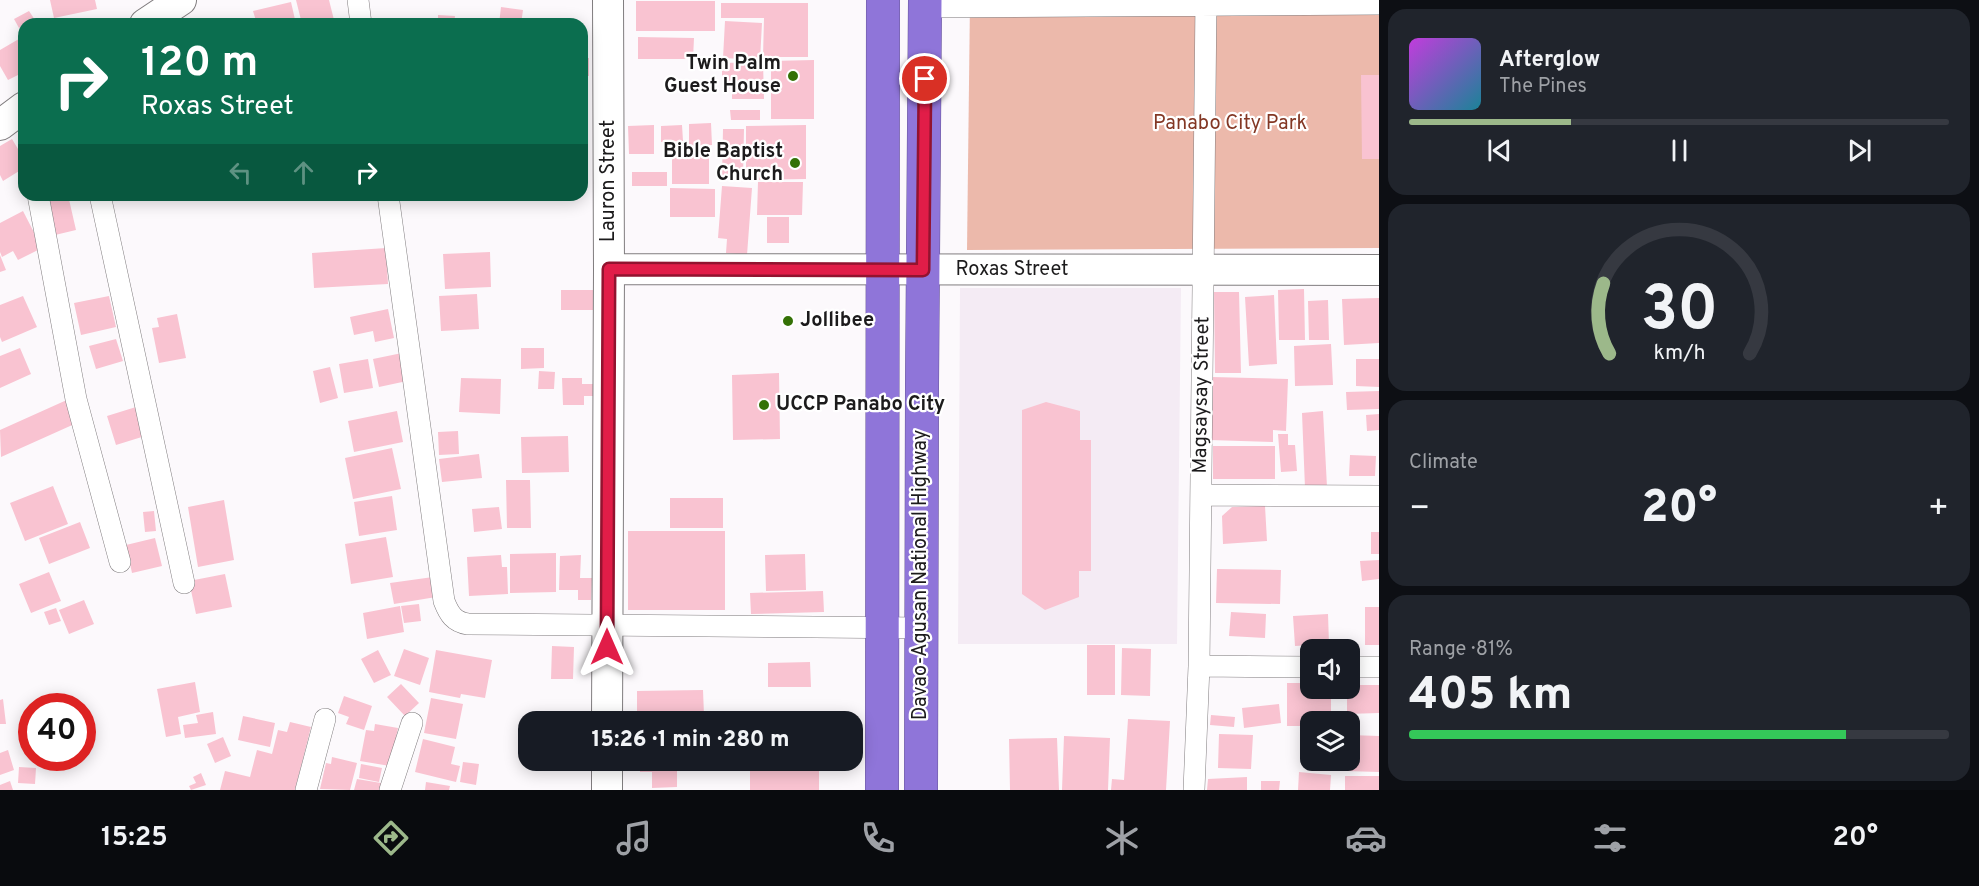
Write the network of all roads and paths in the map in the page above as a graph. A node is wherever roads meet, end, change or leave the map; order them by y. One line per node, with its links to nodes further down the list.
1 (181, 0): 8 (street)
2 (357, 0): 9 (street)
3 (608, 0): 13 (street, Lauron Street)
4 (925, 3): 5 (street); 6 (highway); 15 (highway, Davao-Agusan National Highway)
5 (1206, 3): 7 (street); 16 (street, Magsaysay Street)
6 (883, 4): 14 (highway, Davao-Agusan National Highway)
7 (1379, 4)
8 (154, 18)
9 (361, 18)
10 (39, 201): 20 (street)
11 (101, 201): 21 (street)
12 (389, 201): 22 (street)
13 (609, 269): 14 (street, Roxas Street); 22 (street, Lauron Street)
14 (883, 270): 15 (street, Roxas Street); 23 (highway, Davao-Agusan National Highway)
15 (923, 270): 16 (street, Roxas Street); 24 (highway, Davao-Agusan National Highway)
16 (1204, 270): 17 (street, Roxas Street); 18 (street, Magsaysay Street)
17 (1379, 270)
18 (1201, 495): 19 (street); 25 (street, Magsaysay Street)
19 (1379, 496)
20 (120, 562)
21 (184, 583)
22 (607, 625): 23 (street); 29 (street, Lauron Street)
23 (882, 628): 24 (street); 36 (highway, Davao-Agusan National Highway)
24 (921, 628): 37 (highway, Davao-Agusan National Highway)
25 (1199, 666): 26 (street); 38 (street, Magsaysay Street)
26 (1300, 667)
27 (1360, 667): 28 (street)
28 (1379, 667)
29 (607, 711)
30 (325, 719): 33 (street)
31 (412, 723): 34 (street)
32 (607, 771): 35 (street)
33 (306, 790)
34 (390, 790)
35 (607, 790)
36 (882, 790)
37 (921, 790)
38 (1194, 790)

